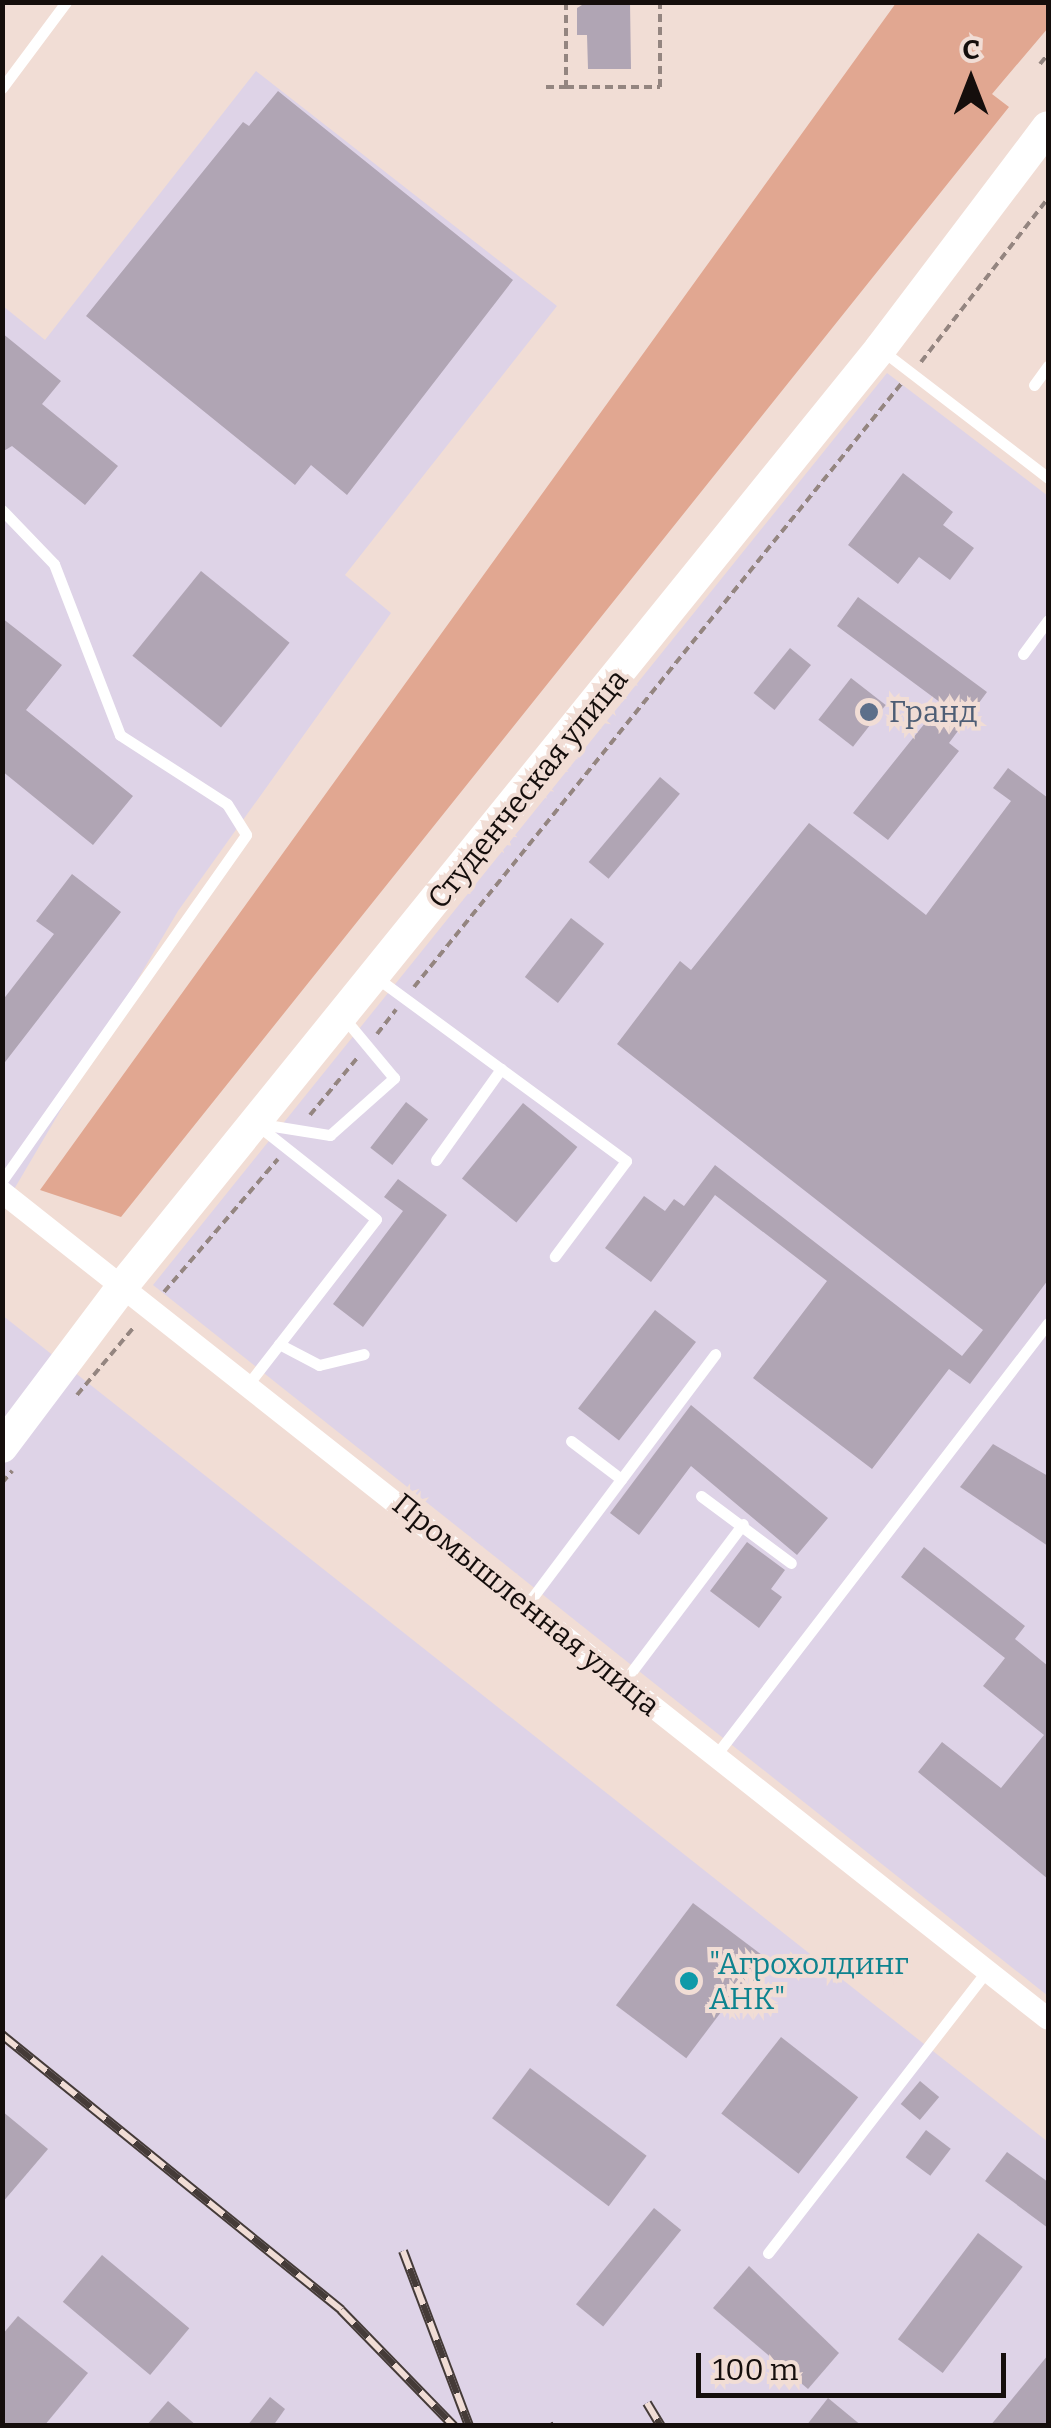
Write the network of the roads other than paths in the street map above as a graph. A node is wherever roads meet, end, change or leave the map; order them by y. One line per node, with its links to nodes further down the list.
1 (66, 2): 2 (lane)
2 (2, 88)
3 (1048, 127): 4 (main road, Студенческая улица)
4 (880, 349): 7 (lane); 11 (main road, Студенческая улица)
5 (1048, 366): 6 (lane)
6 (1034, 386)
7 (1048, 478)
8 (2, 510): 16 (lane)
9 (1048, 620): 10 (lane)
10 (1024, 654)
11 (377, 978): 12 (main road, Студенческая улица); 13 (lane)
12 (344, 1018): 14 (main road, Студенческая улица); 14 (lane)
13 (501, 1069): 15 (lane); 18 (lane)
14 (256, 1124): 19 (main road, Студенческая улица); 21 (lane)
15 (436, 1160)
16 (2, 1181)
17 (2, 1192): 19 (street, Промышленная улица)
18 (555, 1256)
19 (125, 1284): 24 (street, Промышленная улица); 26 (main road, Студенческая улица)
20 (1048, 1323): 33 (lane)
21 (279, 1344): 22 (lane); 24 (lane)
22 (364, 1354)
23 (715, 1354): 27 (lane)
24 (249, 1383): 31 (street, Промышленная улица)
25 (571, 1441): 27 (lane)
26 (11, 1455)
27 (622, 1479): 31 (lane)
28 (701, 1496): 29 (lane)
29 (743, 1524): 30 (lane); 32 (lane)
30 (792, 1562)
31 (526, 1606): 32 (street, Промышленная улица)
32 (624, 1682): 33 (street, Промышленная улица)
33 (716, 1755): 34 (street, Промышленная улица)
34 (987, 1971): 35 (street, Промышленная улица); 36 (lane)
35 (1048, 2020)
36 (768, 2253)

